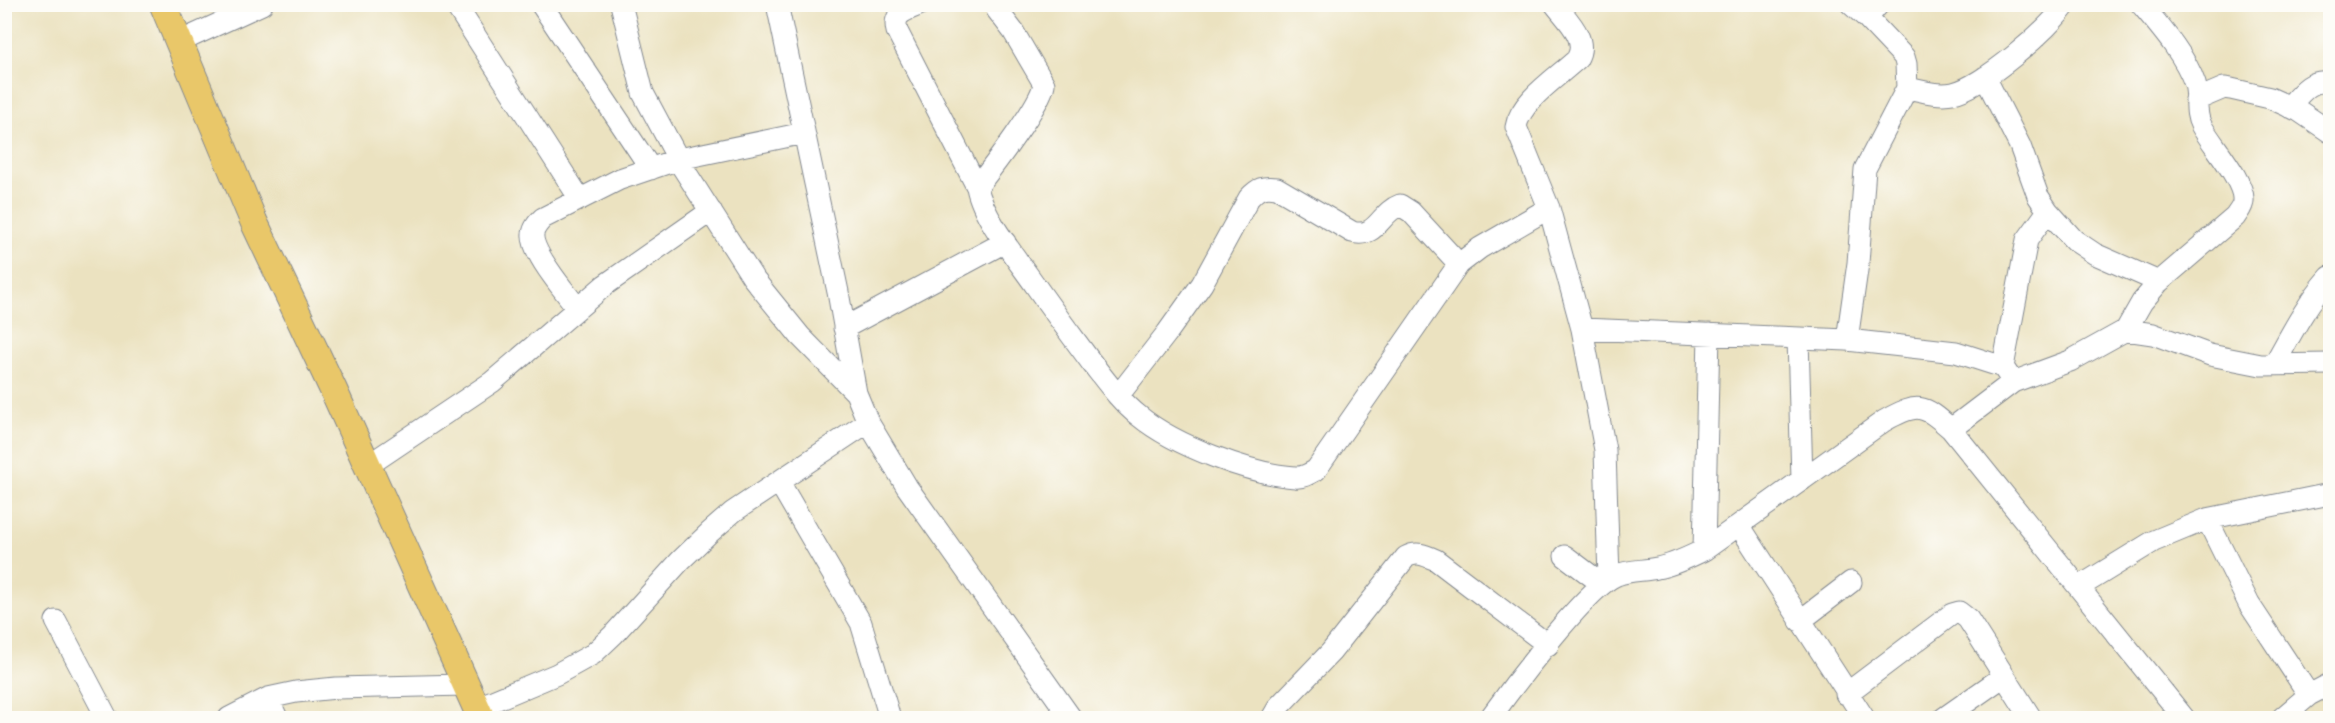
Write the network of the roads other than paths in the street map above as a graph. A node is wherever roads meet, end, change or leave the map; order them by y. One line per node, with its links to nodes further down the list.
1 (163, 4): 14 (main road)
2 (262, 4): 14 (street)
3 (455, 4): 25 (street)
4 (541, 4): 23 (street)
5 (621, 4): 22 (street)
6 (777, 4): 21 (street)
7 (921, 4): 24 (street)
8 (1555, 4): 26 (street)
9 (1851, 4): 13 (street)
10 (2066, 4): 15 (street)
11 (2141, 4): 18 (street)
12 (997, 6): 24 (street)
13 (1873, 11): 17 (street)
14 (179, 42): 47 (main road)
15 (1985, 77): 17 (street); 27 (street)
16 (2331, 83): 19 (street)
17 (1907, 88): 39 (street)
18 (2196, 100): 19 (street); 32 (street)
19 (2289, 107): 20 (street)
20 (2331, 132)
21 (804, 133): 22 (street); 34 (street)
22 (679, 159): 23 (street); 28 (street)
23 (651, 169): 25 (street)
24 (977, 187): 29 (street)
25 (580, 199): 33 (street)
26 (1549, 208): 30 (street); 35 (street)
27 (2048, 211): 32 (street); 42 (street)
28 (711, 212): 33 (street); 43 (street)
29 (1005, 242): 34 (street); 44 (street)
30 (1459, 264): 44 (street); 44 (street)
31 (2331, 277): 41 (street)
32 (2159, 282): 36 (street)
33 (577, 308): 47 (street)
34 (844, 328): 43 (street)
35 (1582, 329): 37 (street); 55 (street)
36 (2126, 330): 41 (street); 42 (street)
37 (1709, 334): 38 (street); 53 (street)
38 (1798, 338): 39 (street); 48 (street)
39 (1847, 340): 42 (street)
40 (2331, 363): 41 (street)
41 (2274, 365)
42 (2008, 374): 46 (street)
43 (856, 393): 45 (street)
44 (1118, 396)
45 (868, 422): 49 (street); 71 (street)
46 (1951, 429): 48 (street); 57 (street)
47 (367, 466): 66 (main road)
48 (1803, 480): 52 (street)
49 (779, 482): 66 (street); 70 (street)
50 (2331, 494): 51 (street)
51 (2207, 519): 57 (street); 64 (street)
52 (1739, 525): 53 (street); 59 (street)
53 (1704, 550): 55 (street)
54 (1565, 556): 55 (street)
55 (1606, 581): 60 (street)
56 (1851, 582): 59 (street)
57 (2079, 587): 77 (street)
58 (56, 621): 67 (street)
59 (1800, 621): 63 (street)
60 (1548, 645): 72 (street); 73 (street)
61 (2004, 676): 63 (street); 75 (street); 76 (street)
62 (2331, 684): 64 (street)
63 (1846, 694): 74 (street)
64 (2309, 695): 78 (street)
65 (268, 698): 66 (street); 68 (street); 69 (street)
66 (474, 704)
67 (107, 718)
68 (228, 718)
69 (277, 718)
70 (890, 718)
71 (1071, 718)
72 (1272, 718)
73 (1490, 718)
74 (1864, 718)
75 (1944, 718)
76 (2031, 718)
77 (2184, 718)
78 (2282, 718)

